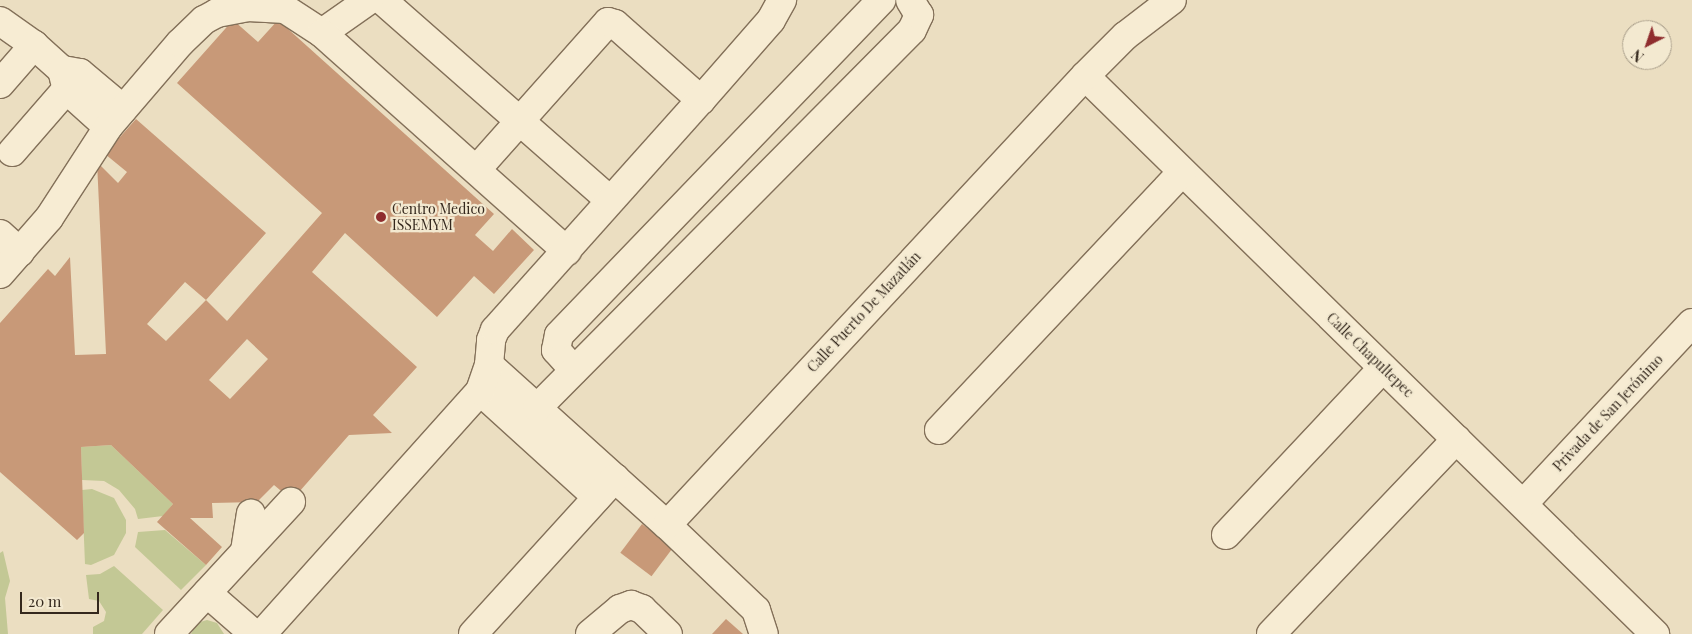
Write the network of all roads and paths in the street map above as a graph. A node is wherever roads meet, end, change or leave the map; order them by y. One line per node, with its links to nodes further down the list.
1 (369, 0): 8 (street)
2 (382, 0): 15 (street)
3 (782, 0): 13 (street)
4 (881, 0): 26 (street)
5 (910, 0): 26 (street)
6 (1172, 0): 10 (street, Calle Puerto De Mazatlán)
7 (0, 21): 9 (street)
8 (322, 32): 14 (street); 17 (street)
9 (34, 44): 11 (street); 12 (street)
10 (1085, 76): 18 (street, Calle Chapultepec); 35 (street, Calle Puerto De Mazatlán)
11 (70, 78): 14 (street); 16 (street)
12 (0, 84)
13 (701, 100): 15 (street); 19 (street)
14 (116, 118): 20 (street)
15 (519, 119): 17 (street); 19 (street)
16 (12, 152)
17 (477, 168): 21 (street)
18 (1182, 172): 25 (street, Calle Chapultepec); 29 (street)
19 (610, 200): 21 (street)
20 (10, 243): 22 (street)
21 (567, 250): 24 (street)
22 (0, 274)
23 (1692, 323): 33 (street, Privada de San Jerónimo)
24 (489, 365): 27 (street); 28 (street)
25 (1383, 368): 30 (street, Calle Chapultepec); 36 (street)
26 (574, 370): 28 (street)
27 (480, 391): 31 (street); 41 (street)
28 (538, 408): 31 (street)
29 (939, 430)
30 (1457, 439): 33 (street, Calle Chapultepec); 46 (street)
31 (606, 488): 35 (street); 42 (street)
32 (290, 502): 37 (street)
33 (1524, 503): 47 (street, Calle Chapultepec)
34 (251, 513): 37 (street)
35 (667, 525): 45 (street)
36 (1226, 535)
37 (245, 551): 38 (street)
38 (207, 593): 39 (street); 40 (street)
39 (169, 634)
40 (254, 634)
41 (262, 634)
42 (473, 634)
43 (590, 634): 44 (street)
44 (668, 634)
45 (764, 634)
46 (1272, 634)
47 (1655, 634)

